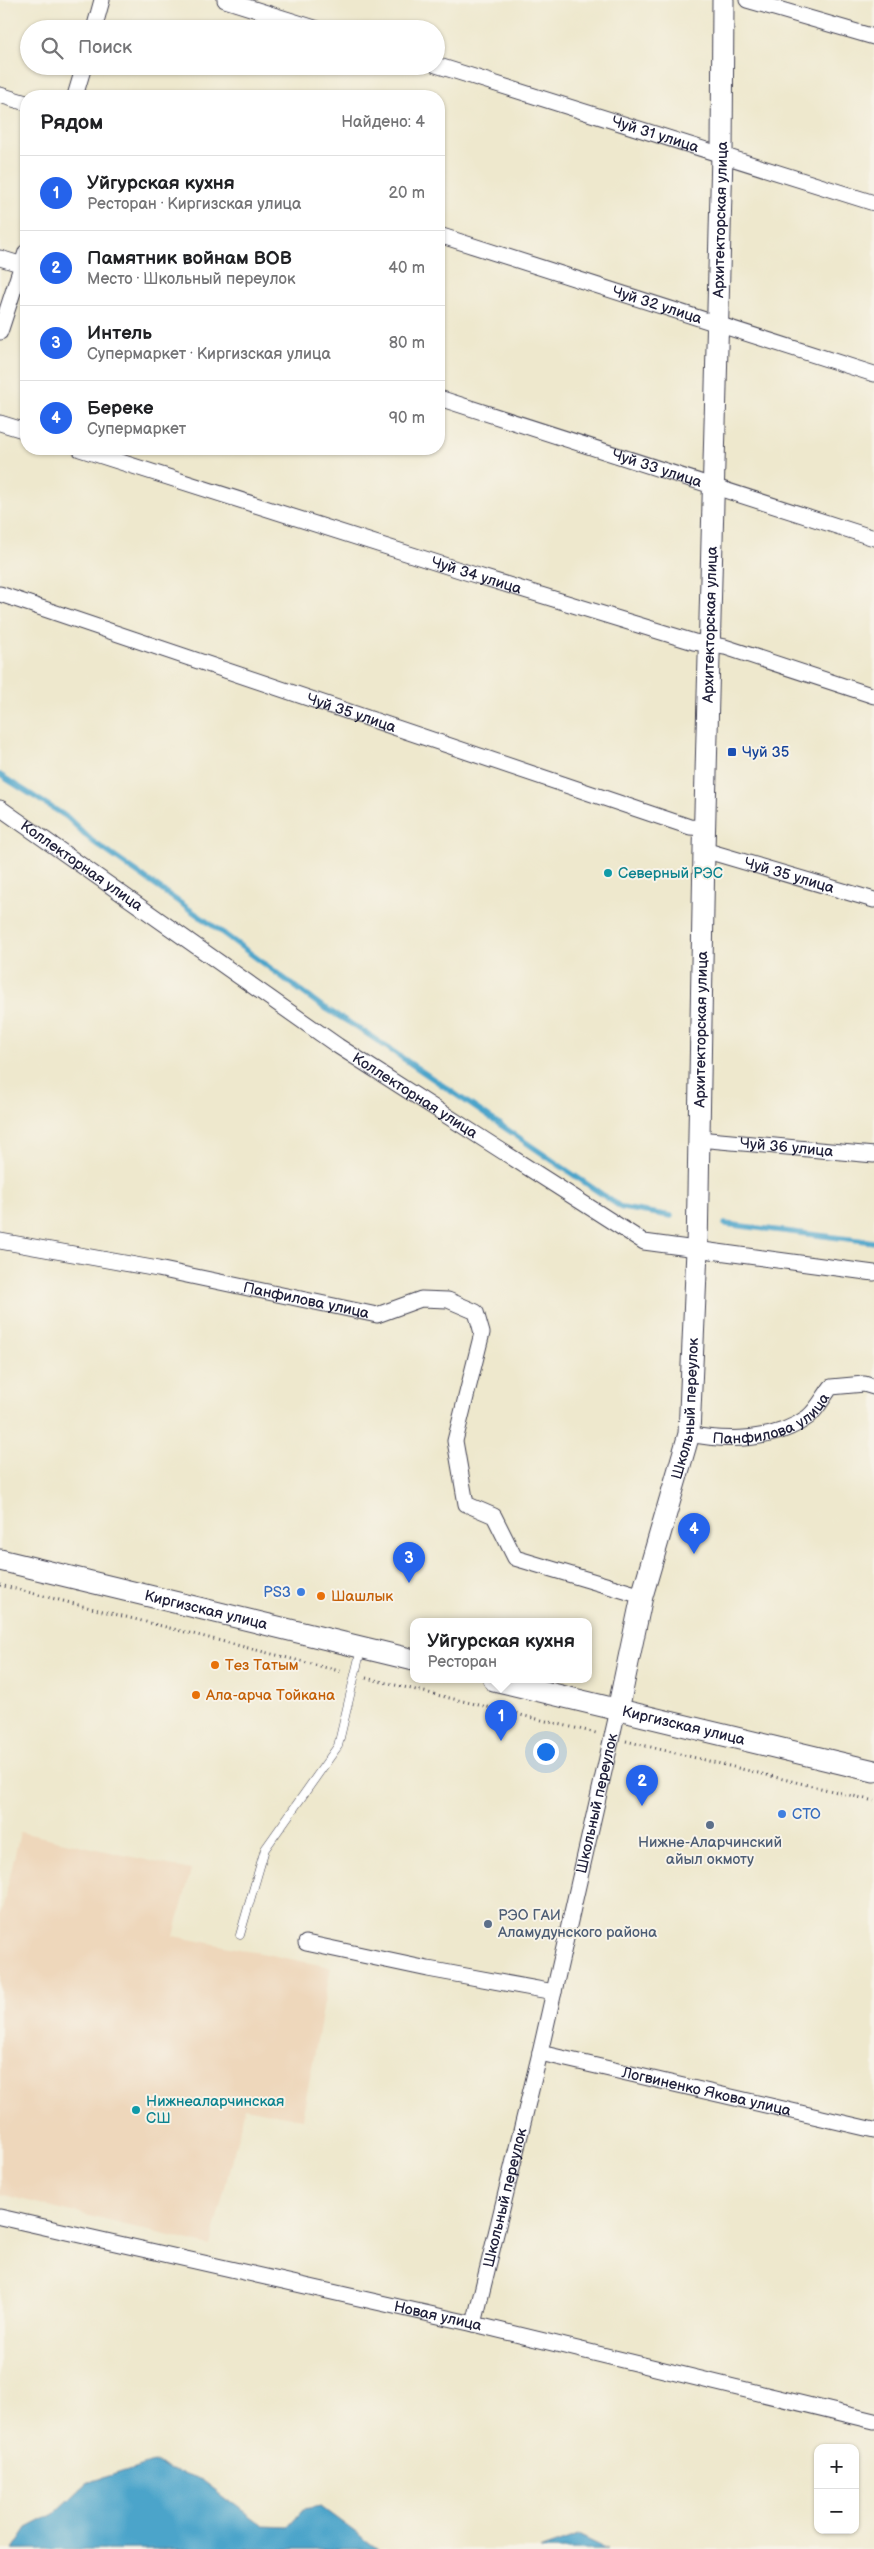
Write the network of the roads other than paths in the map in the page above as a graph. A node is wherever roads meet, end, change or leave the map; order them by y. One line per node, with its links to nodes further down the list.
1 (102, 0): 5 (street)
2 (225, 0): 6 (street)
3 (724, 0): 13 (street, Архитекторская улица)
4 (747, 0): 7 (street)
5 (96, 20)
6 (289, 20)
7 (874, 37)
8 (445, 69): 13 (street, Чуй 31 улица)
9 (81, 75): 10 (street)
10 (77, 90)
11 (0, 95): 12 (street)
12 (20, 101)
13 (722, 154): 14 (street, Чуй 31 улица); 19 (street, Архитекторская улица)
14 (874, 203)
15 (445, 237): 19 (street, Чуй 32 улица)
16 (0, 258): 17 (street)
17 (20, 260)
18 (20, 275): 20 (street)
19 (717, 324): 21 (street, Чуй 32 улица); 26 (street, Архитекторская улица)
20 (0, 332)
21 (874, 374)
22 (445, 400): 26 (street, Чуй 33 улица)
23 (0, 423): 24 (street)
24 (20, 429)
25 (99, 455): 29 (street, Чуй 34 улица)
26 (714, 487): 27 (street, Чуй 33 улица); 29 (street, Архитекторская улица)
27 (874, 538)
28 (0, 594): 32 (street, Чуй 35 улица)
29 (710, 644): 30 (street, Чуй 34 улица); 32 (street, Архитекторская улица)
30 (874, 696)
31 (0, 808): 38 (street, Коллекторная улица)
32 (706, 828): 33 (street, Архитекторская улица)
33 (704, 850): 34 (street, Чуй 35 улица); 35 (street, Архитекторская улица)
34 (874, 900)
35 (698, 1138): 36 (street, Чуй 36 улица); 38 (street, Архитекторская улица)
36 (874, 1154)
37 (0, 1241): 43 (street, Панфилова улица)
38 (696, 1250): 39 (street, Коллекторная улица); 41 (street, Школьный переулок)
39 (874, 1273)
40 (874, 1387): 41 (street, Панфилова улица)
41 (688, 1434): 43 (street, Школьный переулок)
42 (0, 1560): 44 (street, Киргизская улица)
43 (642, 1596): 47 (street, Школьный переулок)
44 (362, 1648): 45 (street, Киргизская улица); 49 (lane)
45 (410, 1659)
46 (506, 1683): 47 (street, Киргизская улица)
47 (618, 1710): 48 (street, Киргизская улица); 51 (street, Школьный переулок)
48 (874, 1771)
49 (240, 1935)
50 (306, 1943): 51 (street)
51 (554, 1992): 52 (street, Школьный переулок)
52 (540, 2053): 53 (street, Логвиненко Якова улица); 55 (street, Школьный переулок)
53 (874, 2130)
54 (0, 2217): 55 (street, Новая улица)
55 (474, 2324): 56 (street, Новая улица)
56 (874, 2421)

